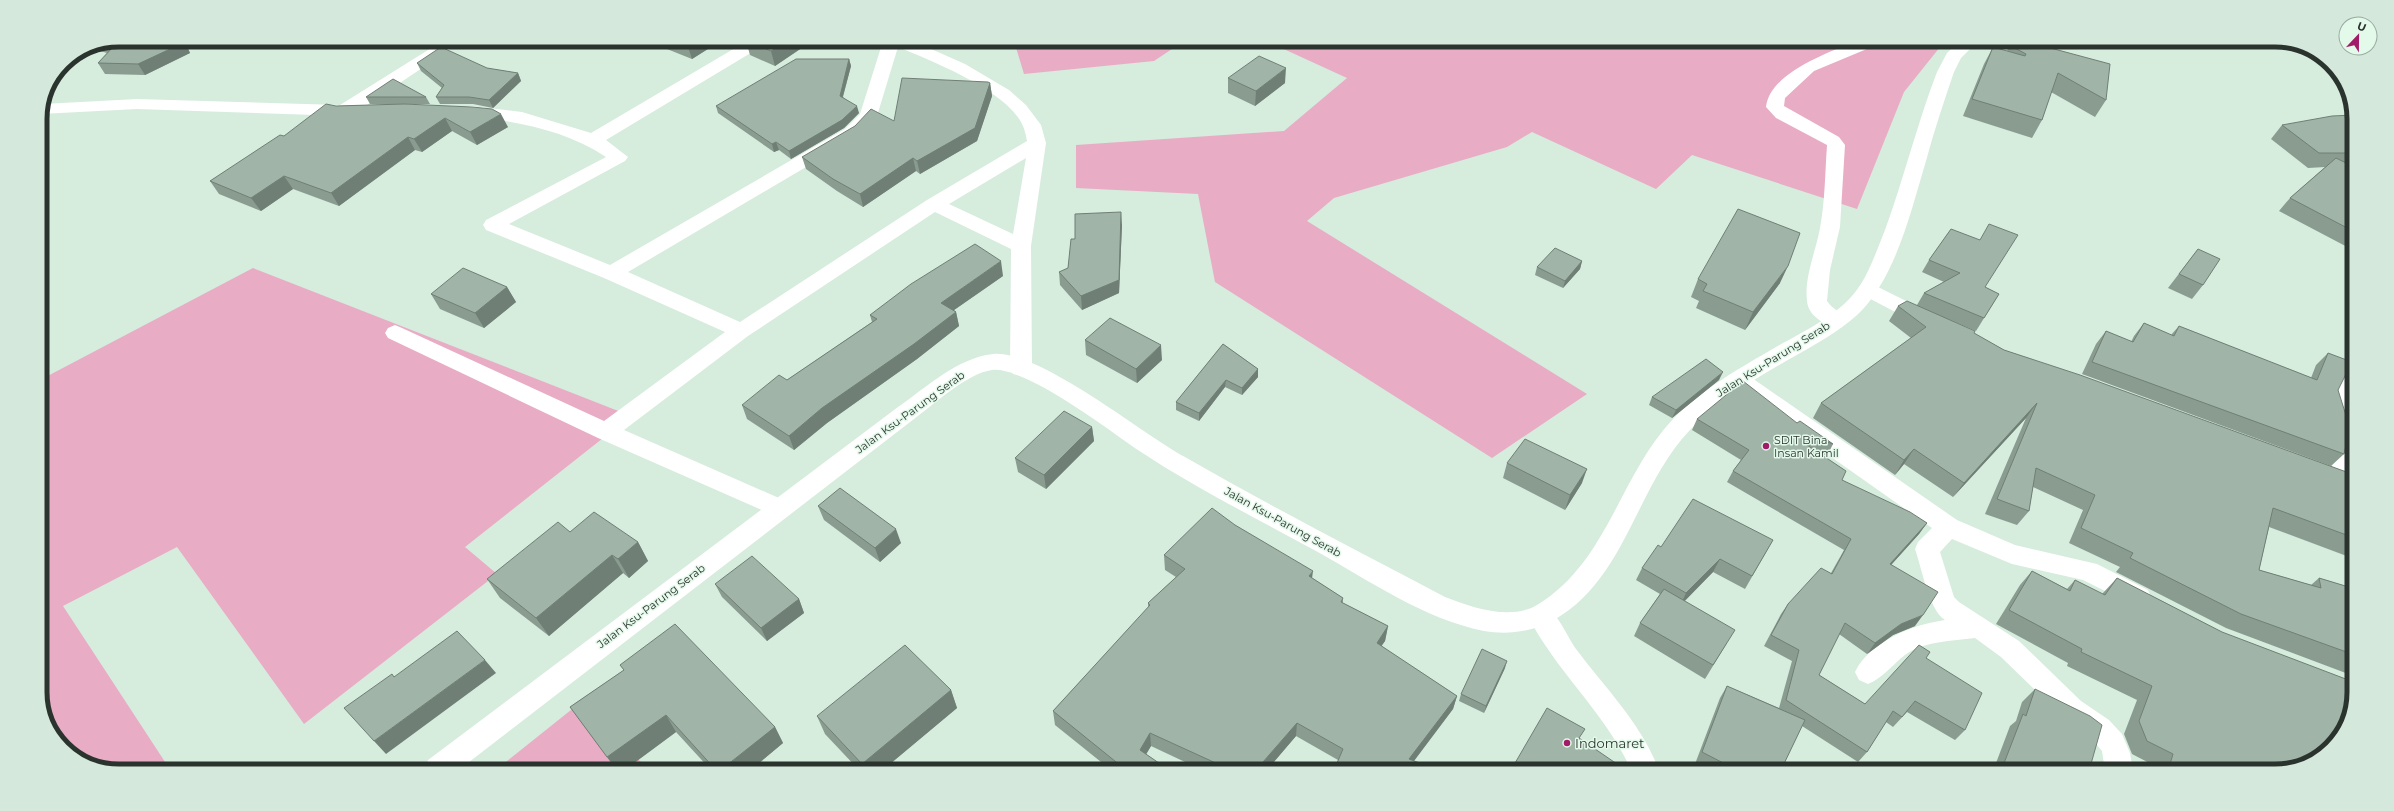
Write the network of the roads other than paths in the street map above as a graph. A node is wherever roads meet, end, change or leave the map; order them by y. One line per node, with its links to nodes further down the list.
1 (445, 47): 9 (street)
2 (748, 47): 11 (street)
3 (889, 47): 15 (street)
4 (911, 47): 12 (street)
5 (1856, 47): 17 (street)
6 (1964, 47): 16 (street, Jalan Ksu-Parung Serab)
7 (48, 109): 9 (street)
8 (452, 110): 11 (street)
9 (343, 111): 10 (street)
10 (372, 111)
11 (593, 140): 15 (street)
12 (1037, 143): 13 (street); 14 (street)
13 (934, 204): 14 (street); 19 (street)
14 (1021, 246): 21 (street)
15 (611, 273): 19 (street)
16 (1868, 289): 17 (street, Jalan Ksu-Parung Serab); 18 (street)
17 (1836, 320): 22 (street, Jalan Ksu-Parung Serab)
18 (1944, 327)
19 (741, 331): 25 (street)
20 (395, 333): 25 (street)
21 (1021, 368): 28 (street, Jalan Ksu-Parung Serab); 31 (street, Jalan Ksu-Parung Serab)
22 (1738, 380): 29 (street); 31 (street, Jalan Ksu-Parung Serab)
23 (2347, 386): 24 (street)
24 (2347, 431)
25 (606, 432): 28 (street)
26 (2347, 451): 27 (street)
27 (2339, 480)
28 (780, 509): 34 (street, Jalan Ksu-Parung Serab)
29 (1949, 527): 30 (street); 32 (street)
30 (2161, 608)
31 (1541, 616): 35 (street)
32 (1978, 627): 33 (street); 36 (street)
33 (1868, 672)
34 (445, 764)
35 (1643, 764)
36 (2117, 764)

